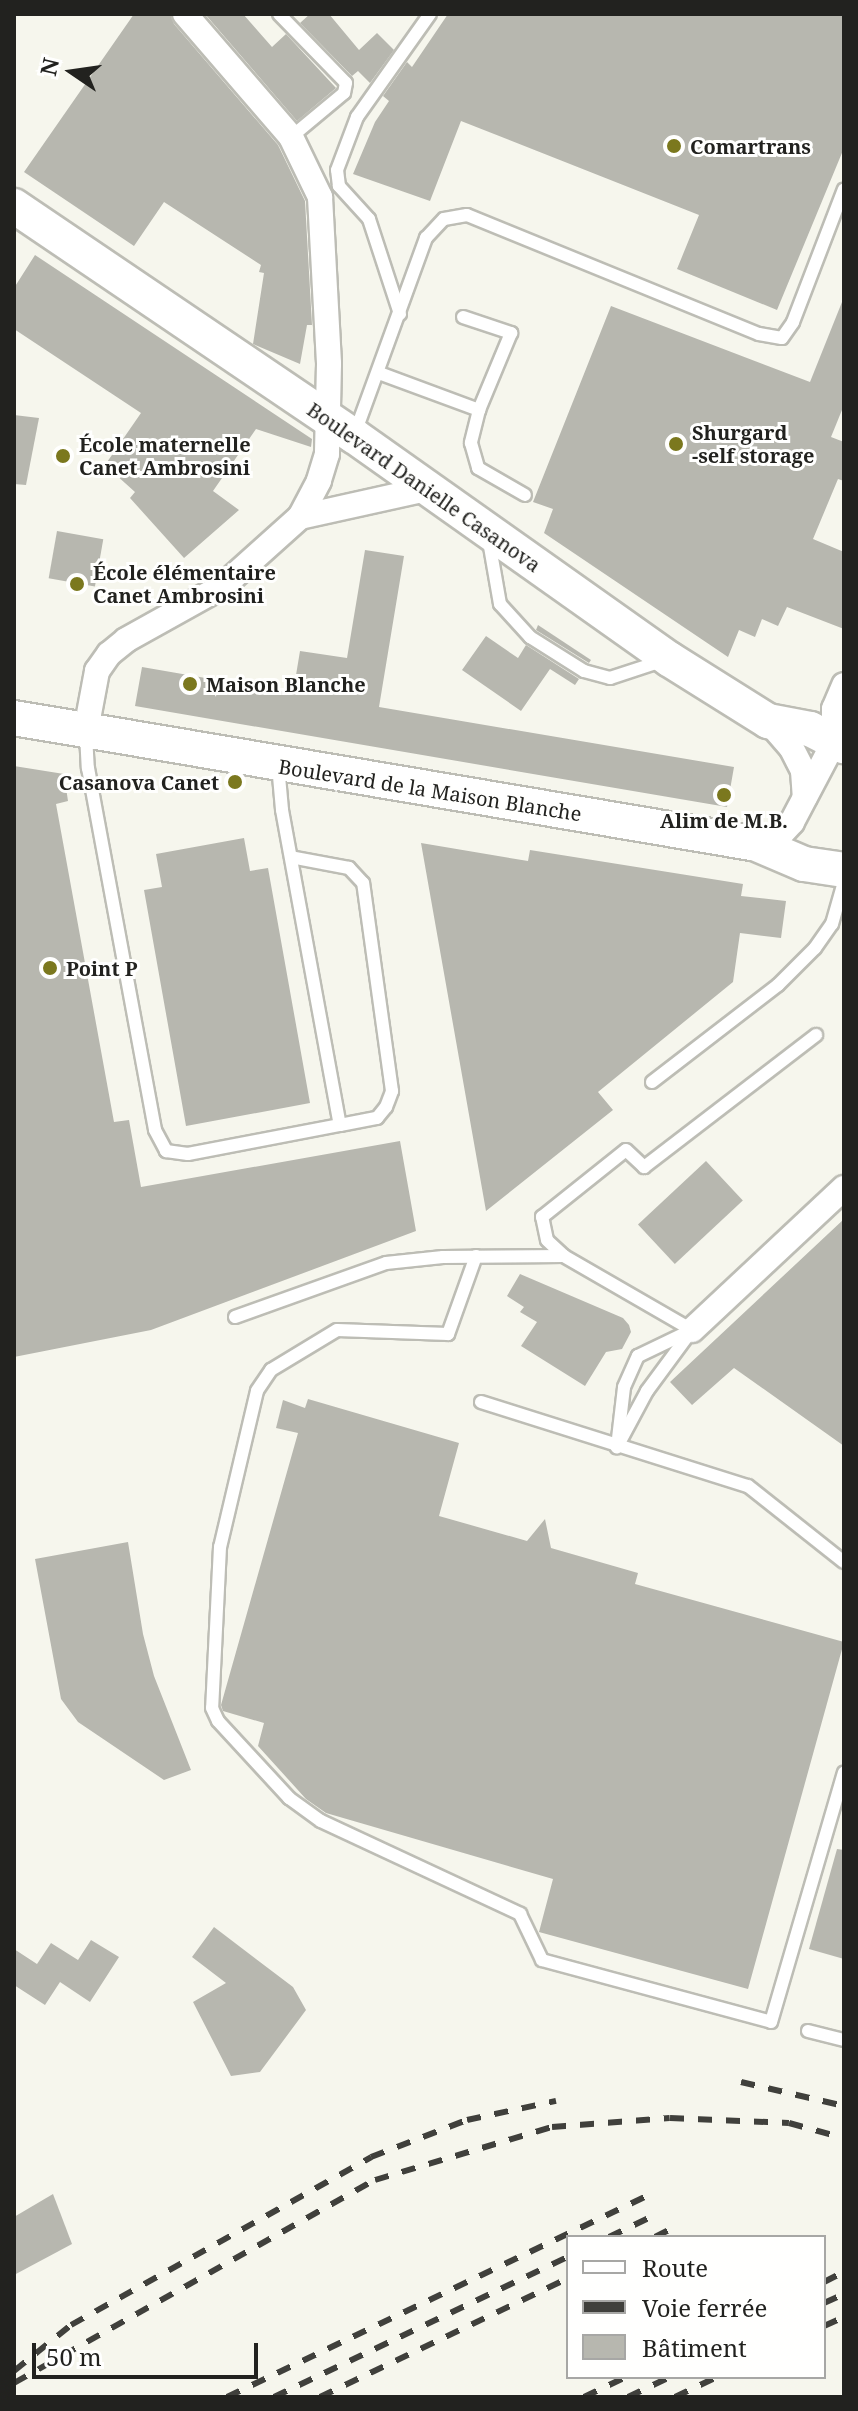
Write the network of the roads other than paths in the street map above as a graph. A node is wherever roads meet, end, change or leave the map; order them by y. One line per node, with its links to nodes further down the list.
1 (185, 14): 4 (street)
2 (279, 14): 4 (lane)
3 (430, 14): 7 (lane)
4 (291, 137): 11 (street)
5 (844, 189): 7 (lane)
6 (14, 206): 11 (street, Boulevard Danielle Casanova)
7 (400, 314): 9 (lane)
8 (463, 317): 10 (lane)
9 (379, 373): 10 (lane); 11 (lane)
10 (479, 410): 13 (lane)
11 (341, 428): 12 (street, Boulevard Danielle Casanova); 14 (street)
12 (426, 489): 14 (street); 15 (street, Boulevard Danielle Casanova)
13 (525, 495)
14 (300, 517): 20 (street)
15 (488, 533): 16 (street, Boulevard Danielle Casanova); 16 (lane)
16 (669, 659): 19 (street, Boulevard Danielle Casanova)
17 (844, 685): 21 (street)
18 (14, 718): 20 (street, Boulevard de la Maison Blanche)
19 (768, 721): 21 (street, Boulevard Danielle Casanova); 23 (street)
20 (86, 730): 22 (street, Boulevard de la Maison Blanche); 30 (lane)
21 (839, 744): 23 (street)
22 (278, 765): 24 (street, Boulevard de la Maison Blanche); 25 (lane)
23 (805, 797): 24 (street)
24 (757, 844): 26 (street, Boulevard de la Maison Blanche)
25 (291, 857): 30 (lane); 30 (lane)
26 (844, 870)
27 (844, 882): 29 (lane)
28 (816, 1035): 33 (lane)
29 (652, 1082)
30 (340, 1125)
31 (844, 1188): 35 (street)
32 (476, 1256): 33 (lane); 34 (lane); 39 (lane)
33 (564, 1256): 35 (lane)
34 (235, 1317)
35 (692, 1330): 37 (lane); 37 (lane)
36 (481, 1402): 37 (lane)
37 (617, 1447): 38 (lane)
38 (844, 1562)
39 (844, 1772)
40 (808, 2031): 41 (lane)
41 (844, 2040)

